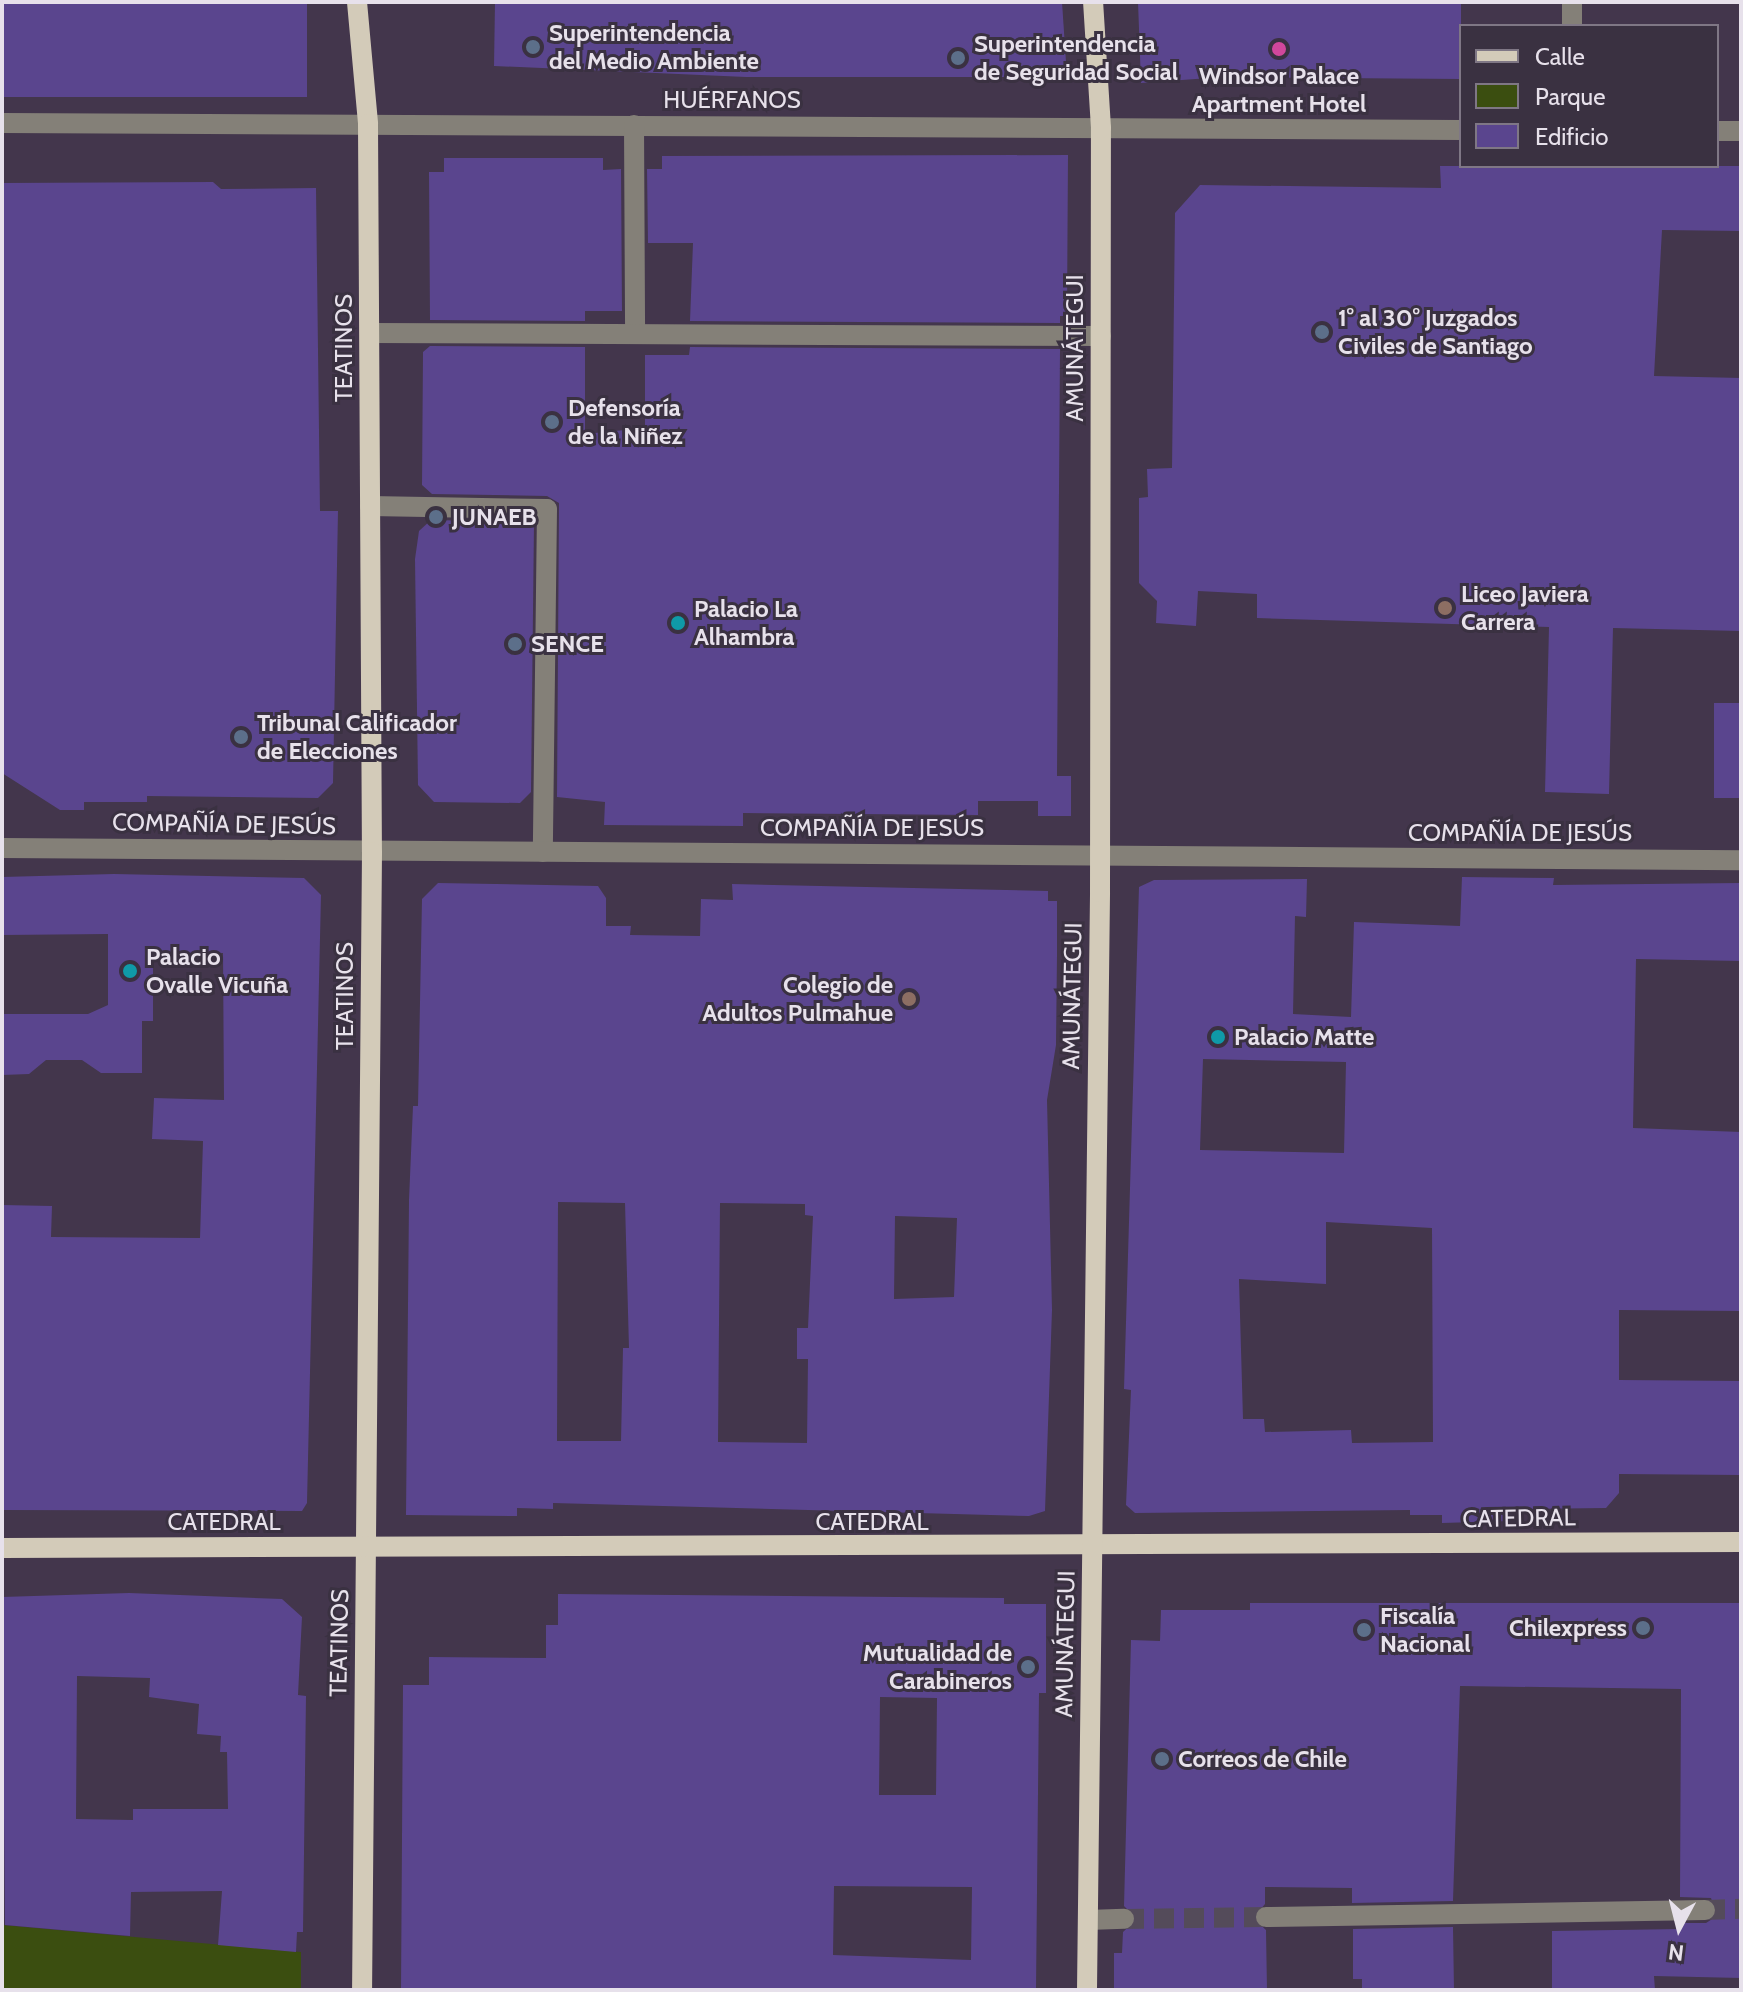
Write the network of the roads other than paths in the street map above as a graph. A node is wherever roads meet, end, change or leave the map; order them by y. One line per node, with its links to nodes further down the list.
1 (357, 2): 6 (main road, TEATINOS)
2 (1093, 2): 8 (main road, AMUNÁTEGUI)
3 (1572, 2): 4 (street)
4 (1572, 24)
5 (2, 123): 6 (street, HUÉRFANOS)
6 (368, 124): 7 (street, HUÉRFANOS); 13 (main road, TEATINOS)
7 (634, 125): 8 (street, HUÉRFANOS); 12 (street)
8 (1101, 128): 9 (street, HUÉRFANOS); 14 (main road, AMUNÁTEGUI)
9 (1459, 130)
10 (1719, 131): 11 (street)
11 (1741, 131)
12 (635, 332): 13 (street); 14 (street)
13 (370, 333): 15 (main road, TEATINOS)
14 (1101, 336): 19 (main road, AMUNÁTEGUI)
15 (370, 506): 17 (main road, TEATINOS); 18 (street)
16 (2, 848): 17 (street, COMPAÑÍA DE JESÚS)
17 (372, 852): 18 (street, COMPAÑÍA DE JESÚS); 23 (main road, TEATINOS)
18 (543, 852): 19 (street, COMPAÑÍA DE JESÚS)
19 (1100, 856): 20 (street, COMPAÑÍA DE JESÚS); 24 (main road, AMUNÁTEGUI)
20 (1741, 860)
21 (1741, 1542): 24 (main road, CATEDRAL)
22 (2, 1548): 23 (main road, CATEDRAL)
23 (366, 1548): 24 (main road, CATEDRAL); 29 (main road, TEATINOS)
24 (1092, 1548): 28 (main road, AMUNÁTEGUI)
25 (1705, 1910): 26 (street)
26 (1266, 1917)
27 (1124, 1919): 28 (street)
28 (1088, 1920): 30 (main road, AMUNÁTEGUI)
29 (362, 1990)
30 (1087, 1990)

